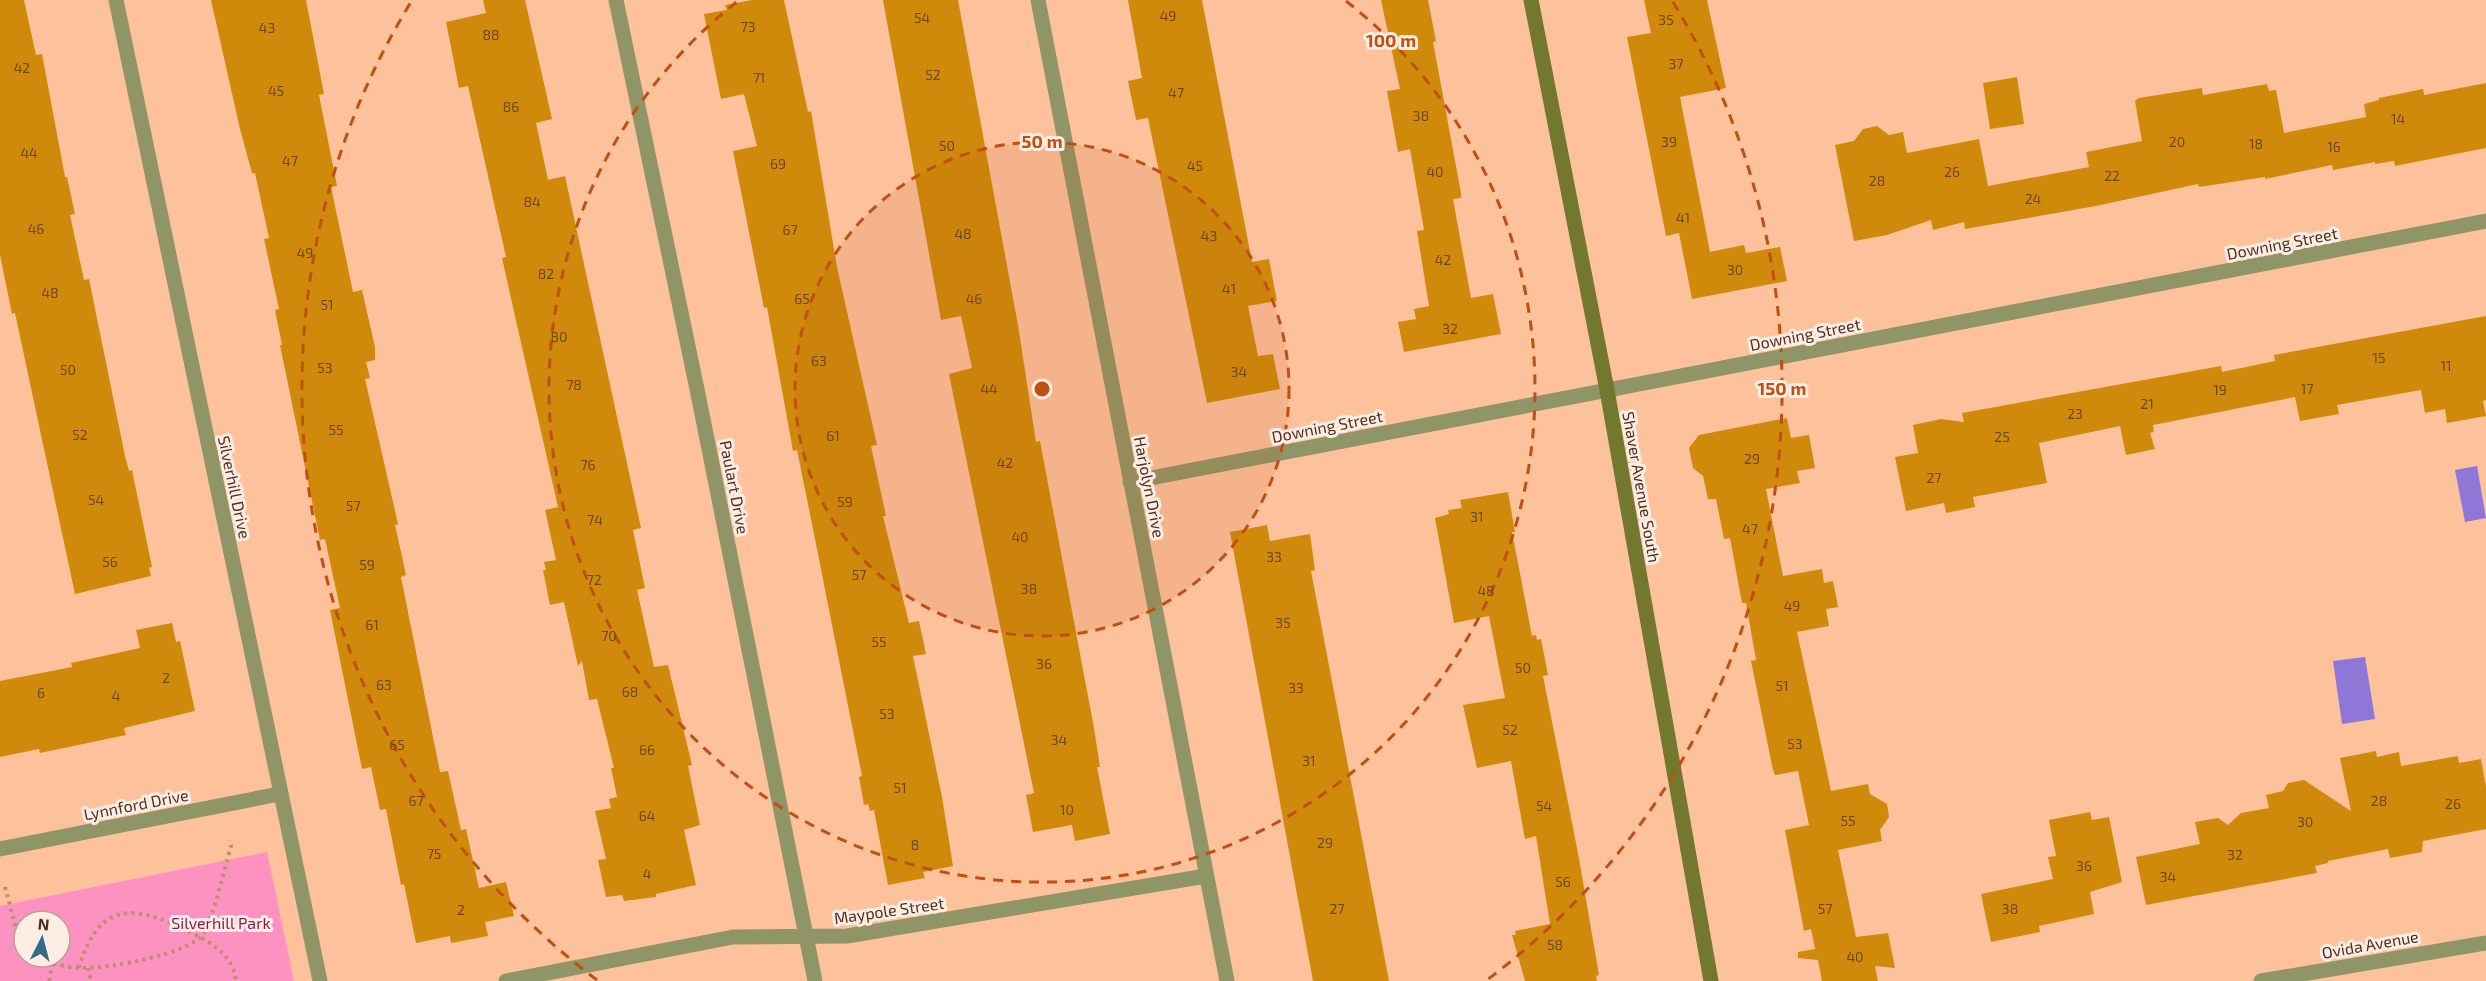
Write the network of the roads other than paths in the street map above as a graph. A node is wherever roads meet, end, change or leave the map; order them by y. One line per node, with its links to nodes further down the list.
1 (116, 0): 8 (street, Silverhill Drive)
2 (616, 0): 11 (street, Paulart Drive)
3 (1038, 0): 7 (street, Harjolyn Drive)
4 (1531, 0): 6 (street, Shaver Avenue South)
5 (2486, 221): 6 (street, Downing Street)
6 (1607, 390): 7 (street, Downing Street); 17 (street, Shaver Avenue South)
7 (1130, 482): 10 (street, Harjolyn Drive)
8 (279, 794): 9 (street, Lynnford Drive); 13 (street, Silverhill Drive)
9 (0, 849)
10 (1206, 876): 11 (street, Maypole Street); 16 (street, Harjolyn Drive)
11 (806, 937): 14 (street, Maypole Street); 15 (street, Paulart Drive)
12 (2486, 943): 18 (street, Ovida Avenue)
13 (320, 981)
14 (506, 981)
15 (815, 981)
16 (1227, 981)
17 (1711, 981)
18 (2261, 981)

